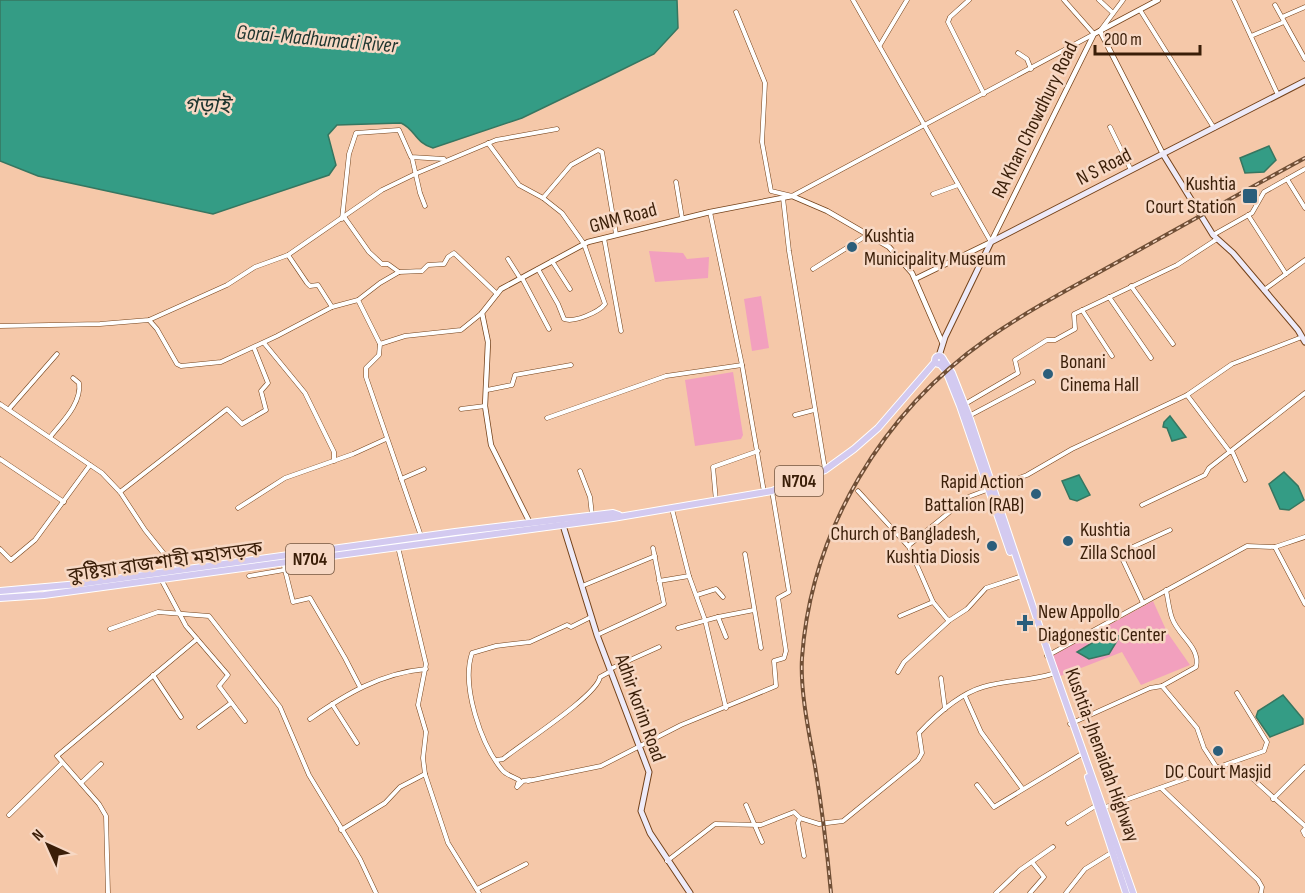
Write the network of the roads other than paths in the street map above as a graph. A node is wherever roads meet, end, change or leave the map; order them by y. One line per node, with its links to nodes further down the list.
1 (853, 0): 18 (street)
2 (907, 0): 18 (street)
3 (969, 0): 23 (street)
4 (1064, 0): 16 (street)
5 (1099, 0): 13 (street)
6 (1123, 0): 13 (street)
7 (1158, 0): 11 (street, RA Khan Chowdhury Road)
8 (1234, 0): 17 (street)
9 (1275, 4): 14 (street)
10 (1305, 7): 14 (street)
11 (1140, 10): 15 (street, RA Khan Chowdhury Road); 27 (street)
12 (736, 12): 40 (street)
13 (1113, 13): 15 (street)
14 (1283, 20): 17 (street); 20 (street)
15 (1100, 31): 16 (street, RA Khan Chowdhury Road); 30 (street)
16 (1094, 34): 21 (street); 53 (street, RA Khan Chowdhury Road)
17 (1251, 36): 24 (street)
18 (879, 45): 25 (street)
19 (1018, 53): 21 (street)
20 (1305, 59)
21 (1031, 69): 23 (street)
22 (1305, 81): 24 (main road, N S Road)
23 (984, 94): 25 (street)
24 (1278, 95): 27 (main road, N S Road)
25 (926, 124): 38 (street); 40 (street)
26 (1110, 127): 34 (street)
27 (1214, 128): 30 (main road, N S Road)
28 (557, 129): 29 (street)
29 (488, 143): 32 (street); 41 (street)
30 (1163, 154): 34 (main road, N S Road); 51 (main road)
31 (411, 157): 32 (street); 35 (street); 48 (street)
32 (448, 159): 35 (street)
33 (1305, 169): 36 (street)
34 (1131, 170): 53 (main road, N S Road)
35 (415, 174): 43 (street); 48 (street)
36 (1287, 179): 44 (street); 46 (street)
37 (676, 182): 47 (street)
38 (958, 185): 39 (street); 53 (street)
39 (933, 194)
40 (792, 196): 42 (street, GNM Road); 49 (street)
41 (542, 198): 50 (street); 54 (street)
42 (783, 198): 45 (street, GNM Road); 101 (street)
43 (425, 206)
44 (1305, 208)
45 (710, 212): 47 (street, GNM Road); 89 (street)
46 (1248, 215): 51 (street); 62 (street)
47 (682, 218): 50 (street, GNM Road)
48 (344, 219): 55 (street); 61 (street)
49 (870, 233): 60 (street); 64 (street)
50 (616, 234): 52 (street, GNM Road)
51 (1215, 237): 65 (street); 67 (main road)
52 (604, 238): 54 (street, GNM Road); 77 (street)
53 (991, 242): 64 (street, N S Road); 79 (main road, RA Khan Chowdhury Road)
54 (584, 244): 57 (street, GNM Road); 59 (street)
55 (288, 255): 71 (street); 74 (street)
56 (508, 259): 63 (street)
57 (552, 260): 59 (street, GNM Road); 66 (street)
58 (1305, 261): 62 (street)
59 (538, 268): 63 (street, GNM Road)
60 (813, 269)
61 (399, 272): 68 (street); 70 (street)
62 (1286, 274): 67 (street)
63 (521, 277): 68 (street, GNM Road); 76 (street)
64 (915, 279): 79 (street)
65 (1131, 286): 69 (street); 81 (street)
66 (570, 289)
67 (1264, 290): 78 (main road)
68 (497, 294): 73 (street, GNM Road)
69 (1109, 297): 72 (street); 86 (street)
70 (358, 300): 71 (street); 82 (street)
71 (332, 307): 80 (street)
72 (1082, 310): 85 (street); 97 (street)
73 (482, 313): 82 (street); 92 (street)
74 (149, 320): 75 (street); 83 (street)
75 (0, 326)
76 (549, 328)
77 (621, 331)
78 (1304, 340): 95 (street)
79 (942, 342): 87 (main road, RA Khan Chowdhury Road)
80 (264, 343): 83 (street); 111 (street)
81 (1173, 344)
82 (380, 345): 107 (street)
83 (254, 348): 120 (street)
84 (57, 354): 99 (street)
85 (1112, 356)
86 (1151, 358)
87 (939, 360): 93 (highway, Kushtia-Jhenaidah Highway); 114 (highway, কুষ্টিয়া রাজশাহী মহাসড়ক / N704)
88 (571, 364): 92 (street)
89 (742, 365): 104 (street); 108 (street)
90 (73, 378): 105 (street)
91 (1033, 382): 103 (street)
92 (486, 390): 98 (street)
93 (958, 393): 97 (highway, Kushtia-Jhenaidah Highway); 106 (highway, Kushtia-Jhenaidah Highway)
94 (1305, 393): 109 (street)
95 (1187, 396): 109 (street); 118 (street)
96 (0, 404): 99 (street)
97 (964, 404): 103 (highway, Kushtia-Jhenaidah Highway)
98 (485, 406): 100 (street); 130 (street)
99 (9, 409): 105 (street)
100 (461, 409)
101 (814, 410): 102 (street); 114 (street)
102 (795, 415)
103 (969, 416): 106 (highway, Kushtia-Jhenaidah Highway)
104 (547, 418)
105 (51, 436): 112 (street)
106 (973, 436): 118 (highway, Kushtia-Jhenaidah Highway)
107 (386, 439): 111 (street); 116 (street)
108 (758, 451): 121 (street); 122 (street)
109 (1231, 451): 117 (street); 124 (street)
110 (0, 459): 123 (street)
111 (334, 461): 126 (street)
112 (90, 465): 120 (street); 123 (street)
113 (424, 469): 116 (street)
114 (825, 470): 121 (highway, কুষ্টিয়া রাজশাহী মহাসড়ক / N704)
115 (580, 471): 127 (street)
116 (401, 479): 132 (street)
117 (1245, 480)
118 (990, 490): 136 (street); 149 (highway, Kushtia-Jhenaidah Highway); 166 (highway, Kushtia-Jhenaidah Highway)
119 (858, 491): 136 (street)
120 (120, 492): 145 (street)
121 (768, 492): 122 (highway, কুষ্টিয়া রাজশাহী মহাসড়ক / N704); 194 (street)
122 (716, 501): 125 (highway, কুষ্টিয়া রাজশাহী মহাসড়ক / N704)
123 (64, 502): 139 (street)
124 (1142, 505)
125 (672, 507): 128 (highway, কুষ্টিয়া রাজশাহী মহাসড়ক / N704); 148 (street)
126 (237, 508)
127 (592, 515): 128 (highway, কুষ্টিয়া রাজশাহী মহাসড়ক / N704); 129 (highway, কুষ্টিয়া রাজশাহী মহাসড়ক / N704)
128 (619, 515): 129 (highway, কুষ্টিয়া রাজশাহী মহাসড়ক / N704)
129 (562, 522): 130 (highway, কুষ্টিয়া রাজশাহী মহাসড়ক / N704); 134 (highway, কুষ্টিয়া রাজশাহী মহাসড়ক / N704); 154 (main road, Adhir korim Road)
130 (530, 523): 132 (highway, কুষ্টিয়া রাজশাহী মহাসড়ক / N704)
131 (1170, 530): 163 (street)
132 (421, 537): 134 (highway, কুষ্টিয়া রাজশাহী মহাসড়ক / N704)
133 (1305, 537): 137 (street)
134 (412, 541): 135 (highway, কুষ্টিয়া রাজশাহী মহাসড়ক / N704); 141 (highway, কুষ্টিয়া রাজশাহী মহাসড়ক / N704)
135 (398, 546): 141 (highway, কুষ্টিয়া রাজশাহী মহাসড়ক / N704); 181 (street)
136 (908, 546): 162 (street)
137 (1275, 547): 156 (street); 164 (street)
138 (653, 548): 142 (street)
139 (0, 549)
140 (745, 554): 165 (street)
141 (309, 555): 143 (highway, কুষ্টিয়া রাজশাহী মহাসড়ক / N704); 144 (highway, কুষ্টিয়া রাজশাহী মহাসড়ক / N704)
142 (655, 556): 152 (street); 154 (street)
143 (283, 562): 144 (highway, কুষ্টিয়া রাজশাহী মহাসড়ক / N704); 146 (street)
144 (219, 568): 145 (highway, কুষ্টিয়া রাজশাহী মহাসড়ক / N704); 151 (highway, কুষ্টিয়া রাজশাহী মহাসড়ক / N704)
145 (178, 570): 150 (highway, কুষ্টিয়া রাজশাহী মহাসড়ক / N704)
146 (284, 570): 147 (street); 189 (street)
147 (249, 576)
148 (689, 576): 152 (street); 158 (street)
149 (1019, 577): 166 (highway, Kushtia-Jhenaidah Highway); 172 (street)
150 (139, 578): 151 (highway, কুষ্টিয়া রাজশাহী মহাসড়ক / N704); 155 (highway, কুষ্টিয়া রাজশাহী মহাসড়ক / N704); 161 (highway, কুষ্টিয়া রাজশাহী মহাসড়ক / N704)
151 (161, 579): 167 (street)
152 (659, 582): 175 (street)
153 (0, 583): 157 (street)
154 (582, 586): 169 (main road, Adhir korim Road)
155 (13, 590): 157 (highway, কুষ্টিয়া রাজশাহী মহাসড়ক / N704); 161 (highway)
156 (1166, 590): 163 (street); 188 (street)
157 (2, 591)
158 (697, 595): 159 (street); 171 (street)
159 (723, 597)
160 (0, 598): 161 (highway, কুষ্টিয়া রাজশাহী মহাসড়ক / N704)
161 (12, 598)
162 (933, 602): 168 (street); 172 (street)
163 (1143, 603): 180 (street)
164 (1305, 604)
165 (754, 610): 170 (street); 179 (street)
166 (1032, 610): 180 (highway, Kushtia-Jhenaidah Highway)
167 (179, 612): 174 (street); 177 (street); 223 (street)
168 (900, 616)
169 (591, 617): 175 (main road, Adhir korim Road); 204 (street)
170 (718, 617): 171 (street); 176 (street)
171 (705, 620): 173 (street); 194 (street)
172 (951, 620): 183 (street)
173 (678, 628)
174 (110, 629)
175 (597, 635): 182 (main road, Adhir korim Road)
176 (726, 637)
177 (197, 639): 185 (street); 192 (street)
178 (659, 647): 182 (street)
179 (761, 648)
180 (1048, 655): 184 (highway, Kushtia-Jhenaidah Highway); 187 (highway, Kushtia-Jhenaidah Highway)
181 (426, 669): 189 (street); 210 (street)
182 (611, 670): 202 (main road, Adhir korim Road); 204 (street)
183 (898, 672)
184 (1052, 674): 187 (highway, Kushtia-Jhenaidah Highway); 191 (street)
185 (153, 675): 196 (street); 205 (street)
186 (940, 678): 195 (street)
187 (1058, 686): 199 (highway, Kushtia-Jhenaidah Highway)
188 (1162, 686): 199 (street); 208 (street)
189 (360, 687): 193 (street)
190 (1238, 693): 208 (street)
191 (964, 696): 195 (street); 213 (street)
192 (231, 703): 198 (street); 200 (street)
193 (332, 704): 197 (street); 201 (street)
194 (726, 708): 202 (street)
195 (945, 710): 219 (street)
196 (181, 717)
197 (310, 719)
198 (245, 721)
199 (1072, 723): 203 (highway, Kushtia-Jhenaidah Highway); 217 (highway, Kushtia-Jhenaidah Highway)
200 (199, 727)
201 (357, 743)
202 (639, 746): 204 (street); 229 (main road, Adhir korim Road)
203 (1080, 755): 213 (street); 217 (highway, Kushtia-Jhenaidah Highway)
204 (496, 760)
205 (62, 763): 211 (street); 218 (street)
206 (101, 764): 211 (street)
207 (1305, 767): 215 (street)
208 (1217, 768): 214 (street)
209 (1242, 770): 215 (street)
210 (425, 774): 223 (street); 233 (street)
211 (81, 783): 234 (street)
212 (977, 785): 213 (street)
213 (1022, 788)
214 (1161, 788): 217 (street); 243 (street)
215 (1273, 799): 222 (street)
216 (746, 805): 221 (street)
217 (1100, 807): 220 (street); 227 (highway, Kushtia-Jhenaidah Highway); 242 (highway, Kushtia-Jhenaidah Highway)
218 (9, 815)
219 (800, 818): 221 (street); 228 (street)
220 (1068, 823)
221 (754, 825): 225 (street); 229 (street)
222 (1305, 827): 224 (street)
223 (341, 830): 235 (street)
224 (1305, 835)
225 (762, 842)
226 (1053, 848): 230 (street)
227 (1114, 851): 240 (street); 241 (highway, Kushtia-Jhenaidah Highway)
228 (804, 856)
229 (668, 861): 236 (main road, Adhir korim Road)
230 (1032, 862): 232 (street); 237 (street)
231 (526, 864): 233 (street)
232 (1034, 888): 238 (street); 239 (street)
233 (478, 891)
234 (108, 893)
235 (376, 893)
236 (690, 893)
237 (996, 893)
238 (1030, 893)
239 (1039, 893)
240 (1066, 893)
241 (1126, 893)
242 (1133, 893)
243 (1262, 893)

